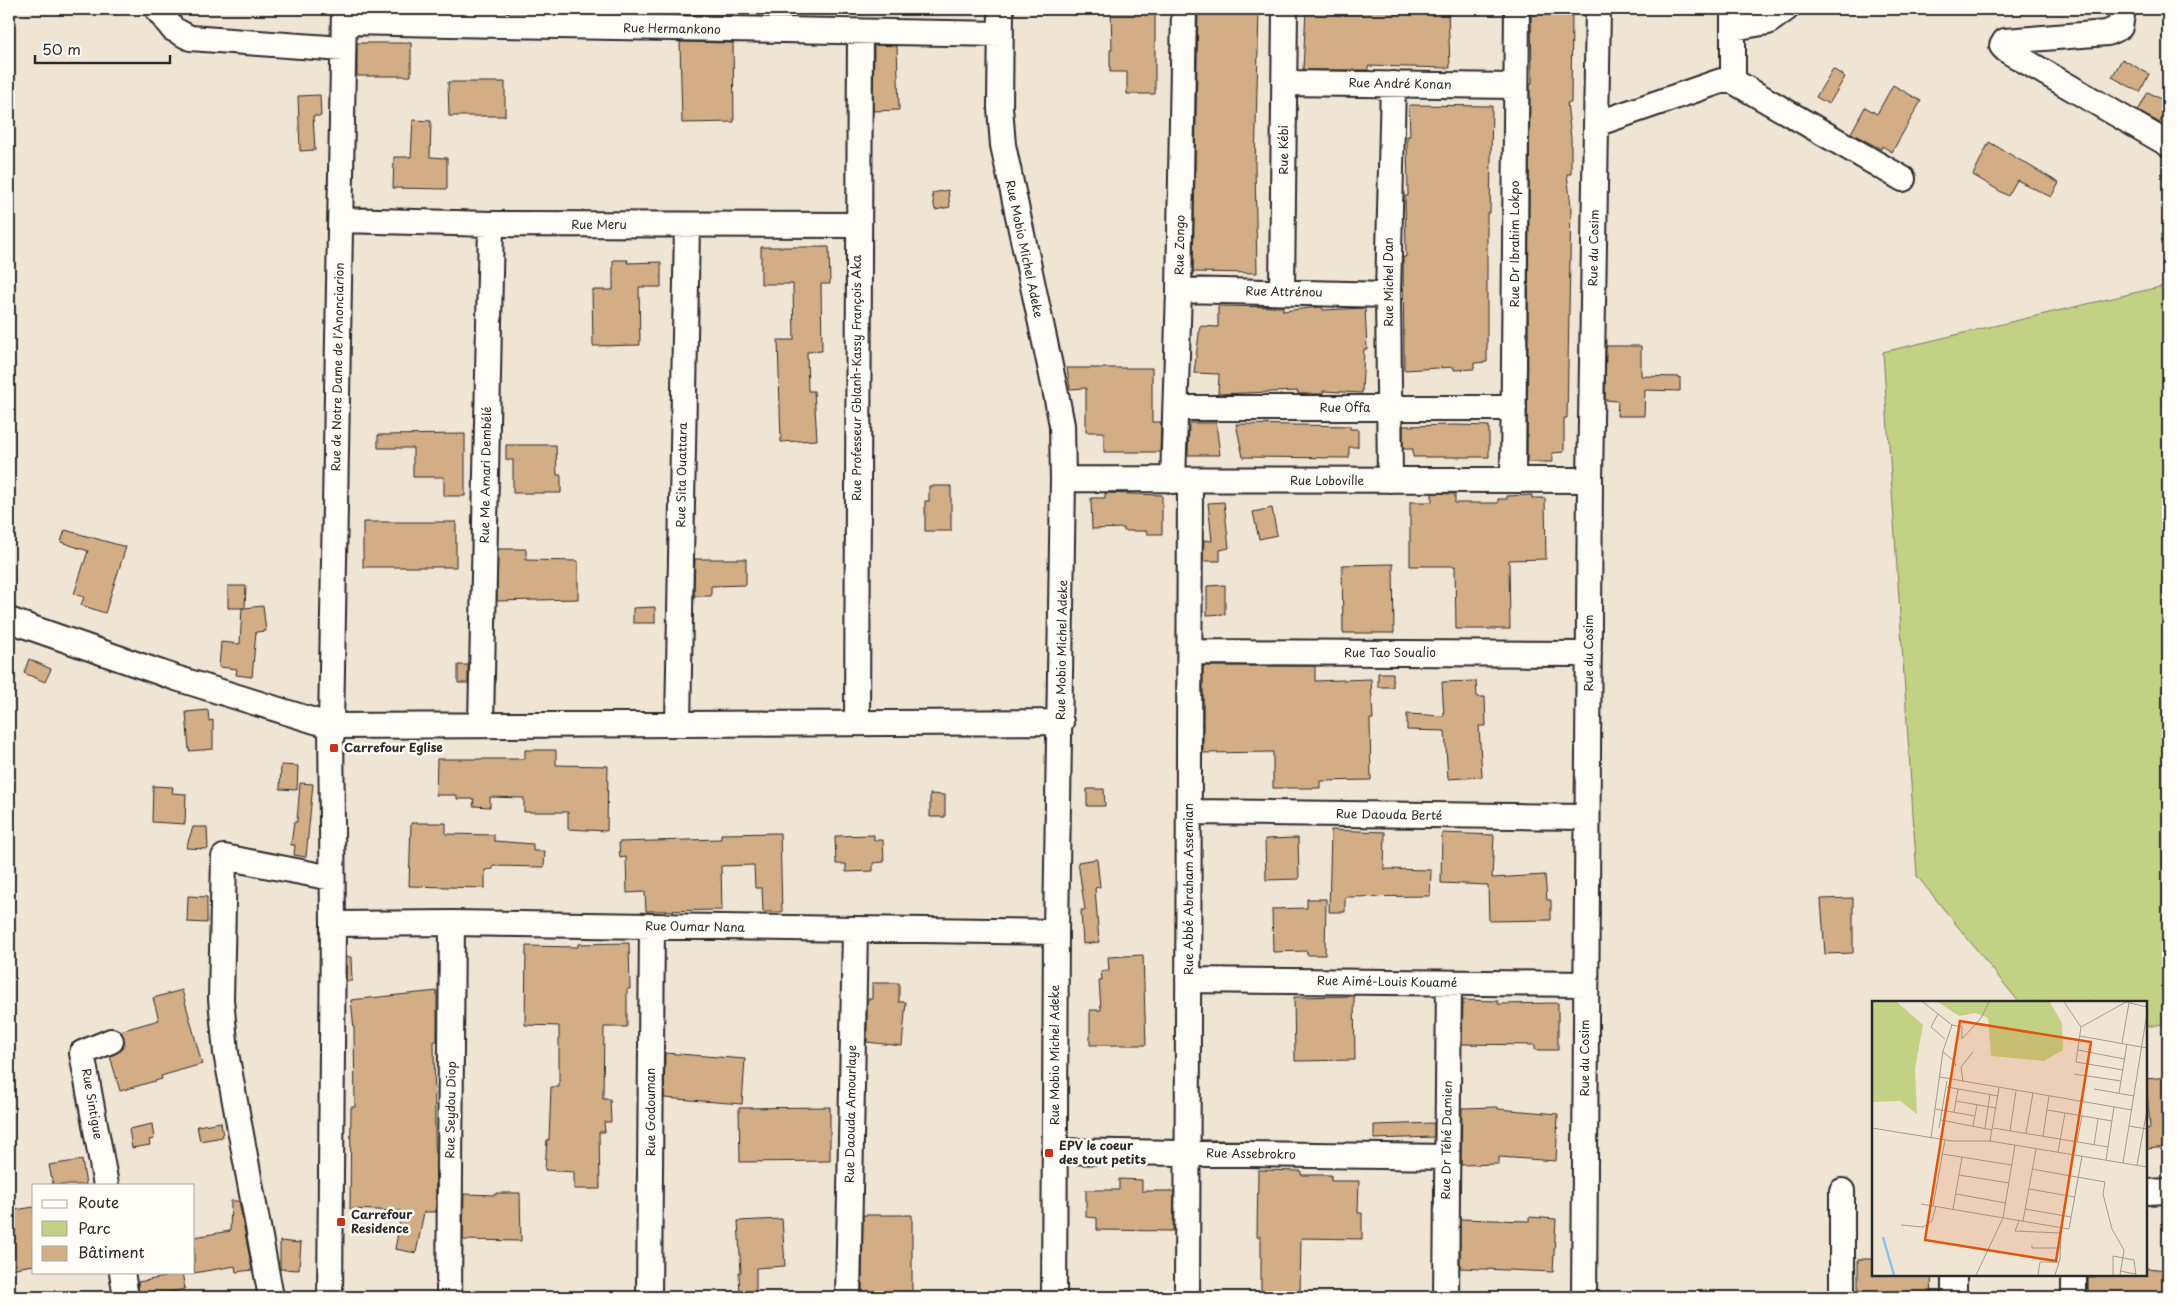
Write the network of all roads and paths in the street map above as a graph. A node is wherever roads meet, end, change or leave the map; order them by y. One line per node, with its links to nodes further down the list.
1 (157, 9): 13 (street)
2 (1001, 9): 12 (street, Rue Mobio Michel Adeke)
3 (1184, 9): 25 (street, Rue Zongo)
4 (1285, 9): 15 (street, Rue Kébi)
5 (1516, 9): 17 (street, Rue Dr Ibrahim Lokpo)
6 (1598, 9): 18 (street, Rue du Cosim)
7 (1786, 9): 10 (street)
8 (2123, 9): 19 (street)
9 (344, 16): 11 (street, Rue Hermankono); 13 (street, Rue de Notre Dame de l'Anonciarion)
10 (1733, 18): 14 (street)
11 (860, 33): 12 (street, Rue Hermankono); 23 (street, Rue Professeur Gblanh-Kassy François Aka)
12 (1001, 34): 31 (street, Rue Mobio Michel Adeke)
13 (343, 49): 21 (street, Rue de Notre Dame de l'Anonciarion)
14 (1733, 81): 18 (street); 20 (street)
15 (1284, 83): 16 (street, Rue André Konan); 26 (street, Rue Kébi)
16 (1393, 84): 17 (street, Rue André Konan); 27 (street, Rue Michel Dan)
17 (1516, 86): 29 (street, Rue Dr Ibrahim Lokpo)
18 (1596, 124): 34 (street, Rue du Cosim)
19 (2168, 144)
20 (1902, 179)
21 (341, 220): 22 (street, Rue Meru); 43 (street, Rue de Notre Dame de l'Anonciarion)
22 (491, 224): 24 (street, Rue Meru); 42 (street, Rue Me Amari Dembélé)
23 (858, 225): 24 (street, Rue Meru); 41 (street, Rue Professeur Gblanh-Kassy François Aka)
24 (687, 226): 40 (street, Rue Sita Ouattara)
25 (1179, 290): 26 (street, Rue Attrénou); 28 (street, Rue Zongo)
26 (1282, 291): 27 (street, Rue Attrénou)
27 (1388, 294): 30 (street, Rue Michel Dan)
28 (1176, 408): 30 (street, Rue Offa); 35 (street, Rue Zongo)
29 (1514, 408): 30 (street, Rue Offa); 33 (street, Rue Dr Ibrahim Lokpo)
30 (1390, 409): 32 (street, Rue Michel Dan)
31 (1063, 479): 35 (street, Rue Loboville); 39 (street, Rue Mobio Michel Adeke)
32 (1390, 480): 33 (street, Rue Loboville); 35 (street, Rue Loboville)
33 (1514, 480): 34 (street, Rue Loboville)
34 (1590, 480): 38 (street, Rue du Cosim)
35 (1182, 481): 37 (street, Rue Abbé Abraham Assemian)
36 (9, 620): 43 (street)
37 (1191, 652): 38 (street, Rue Tao Soualio); 44 (street, Rue Abbé Abraham Assemian)
38 (1589, 654): 45 (street, Rue du Cosim)
39 (1061, 722): 41 (street); 51 (street, Rue Mobio Michel Adeke)
40 (678, 724): 41 (street); 42 (street)
41 (857, 724)
42 (481, 725): 43 (street)
43 (331, 726): 46 (street, Rue de Notre Dame de l'Anonciarion)
44 (1190, 812): 45 (street, Rue Daouda Berté); 52 (street, Rue Abbé Abraham Assemian)
45 (1587, 817): 54 (street, Rue du Cosim)
46 (332, 878): 47 (street, Rue de Notre Dame de l'Anonciarion); 67 (street)
47 (333, 924): 48 (street, Rue Oumar Nana); 68 (street, Rue de Notre Dame de l'Anonciarion)
48 (452, 924): 49 (street, Rue Oumar Nana); 69 (street, Rue Seydou Diop)
49 (652, 926): 50 (street, Rue Oumar Nana); 70 (street, Rue Godouman)
50 (855, 930): 51 (street, Rue Oumar Nana); 71 (street, Rue Daouda Amourlaye)
51 (1056, 932): 56 (street, Rue Mobio Michel Adeke)
52 (1188, 980): 53 (street, Rue Aimé-Louis Kouamé); 57 (street, Rue Abbé Abraham Assemian)
53 (1449, 983): 54 (street, Rue Aimé-Louis Kouamé); 58 (street, Rue Dr Téhé Damien)
54 (1586, 984): 75 (street, Rue du Cosim)
55 (111, 1041): 59 (street, Rue Sintigue)
56 (1054, 1151): 57 (street, Rue Assebrokro); 72 (street, Rue Mobio Michel Adeke)
57 (1187, 1154): 58 (street, Rue Assebrokro); 73 (street, Rue Abbé Abraham Assemian)
58 (1447, 1157): 74 (street, Rue Dr Téhé Damien)
59 (106, 1184)
60 (2168, 1190): 62 (street)
61 (1842, 1191): 76 (street)
62 (2147, 1192)
63 (122, 1274): 66 (street)
64 (1954, 1276): 77 (street)
65 (2074, 1276): 78 (street)
66 (126, 1297)
67 (271, 1297)
68 (330, 1297)
69 (449, 1297)
70 (649, 1297)
71 (848, 1297)
72 (1054, 1297)
73 (1187, 1297)
74 (1446, 1297)
75 (1584, 1297)
76 (1842, 1297)
77 (1954, 1297)
78 (2074, 1297)

